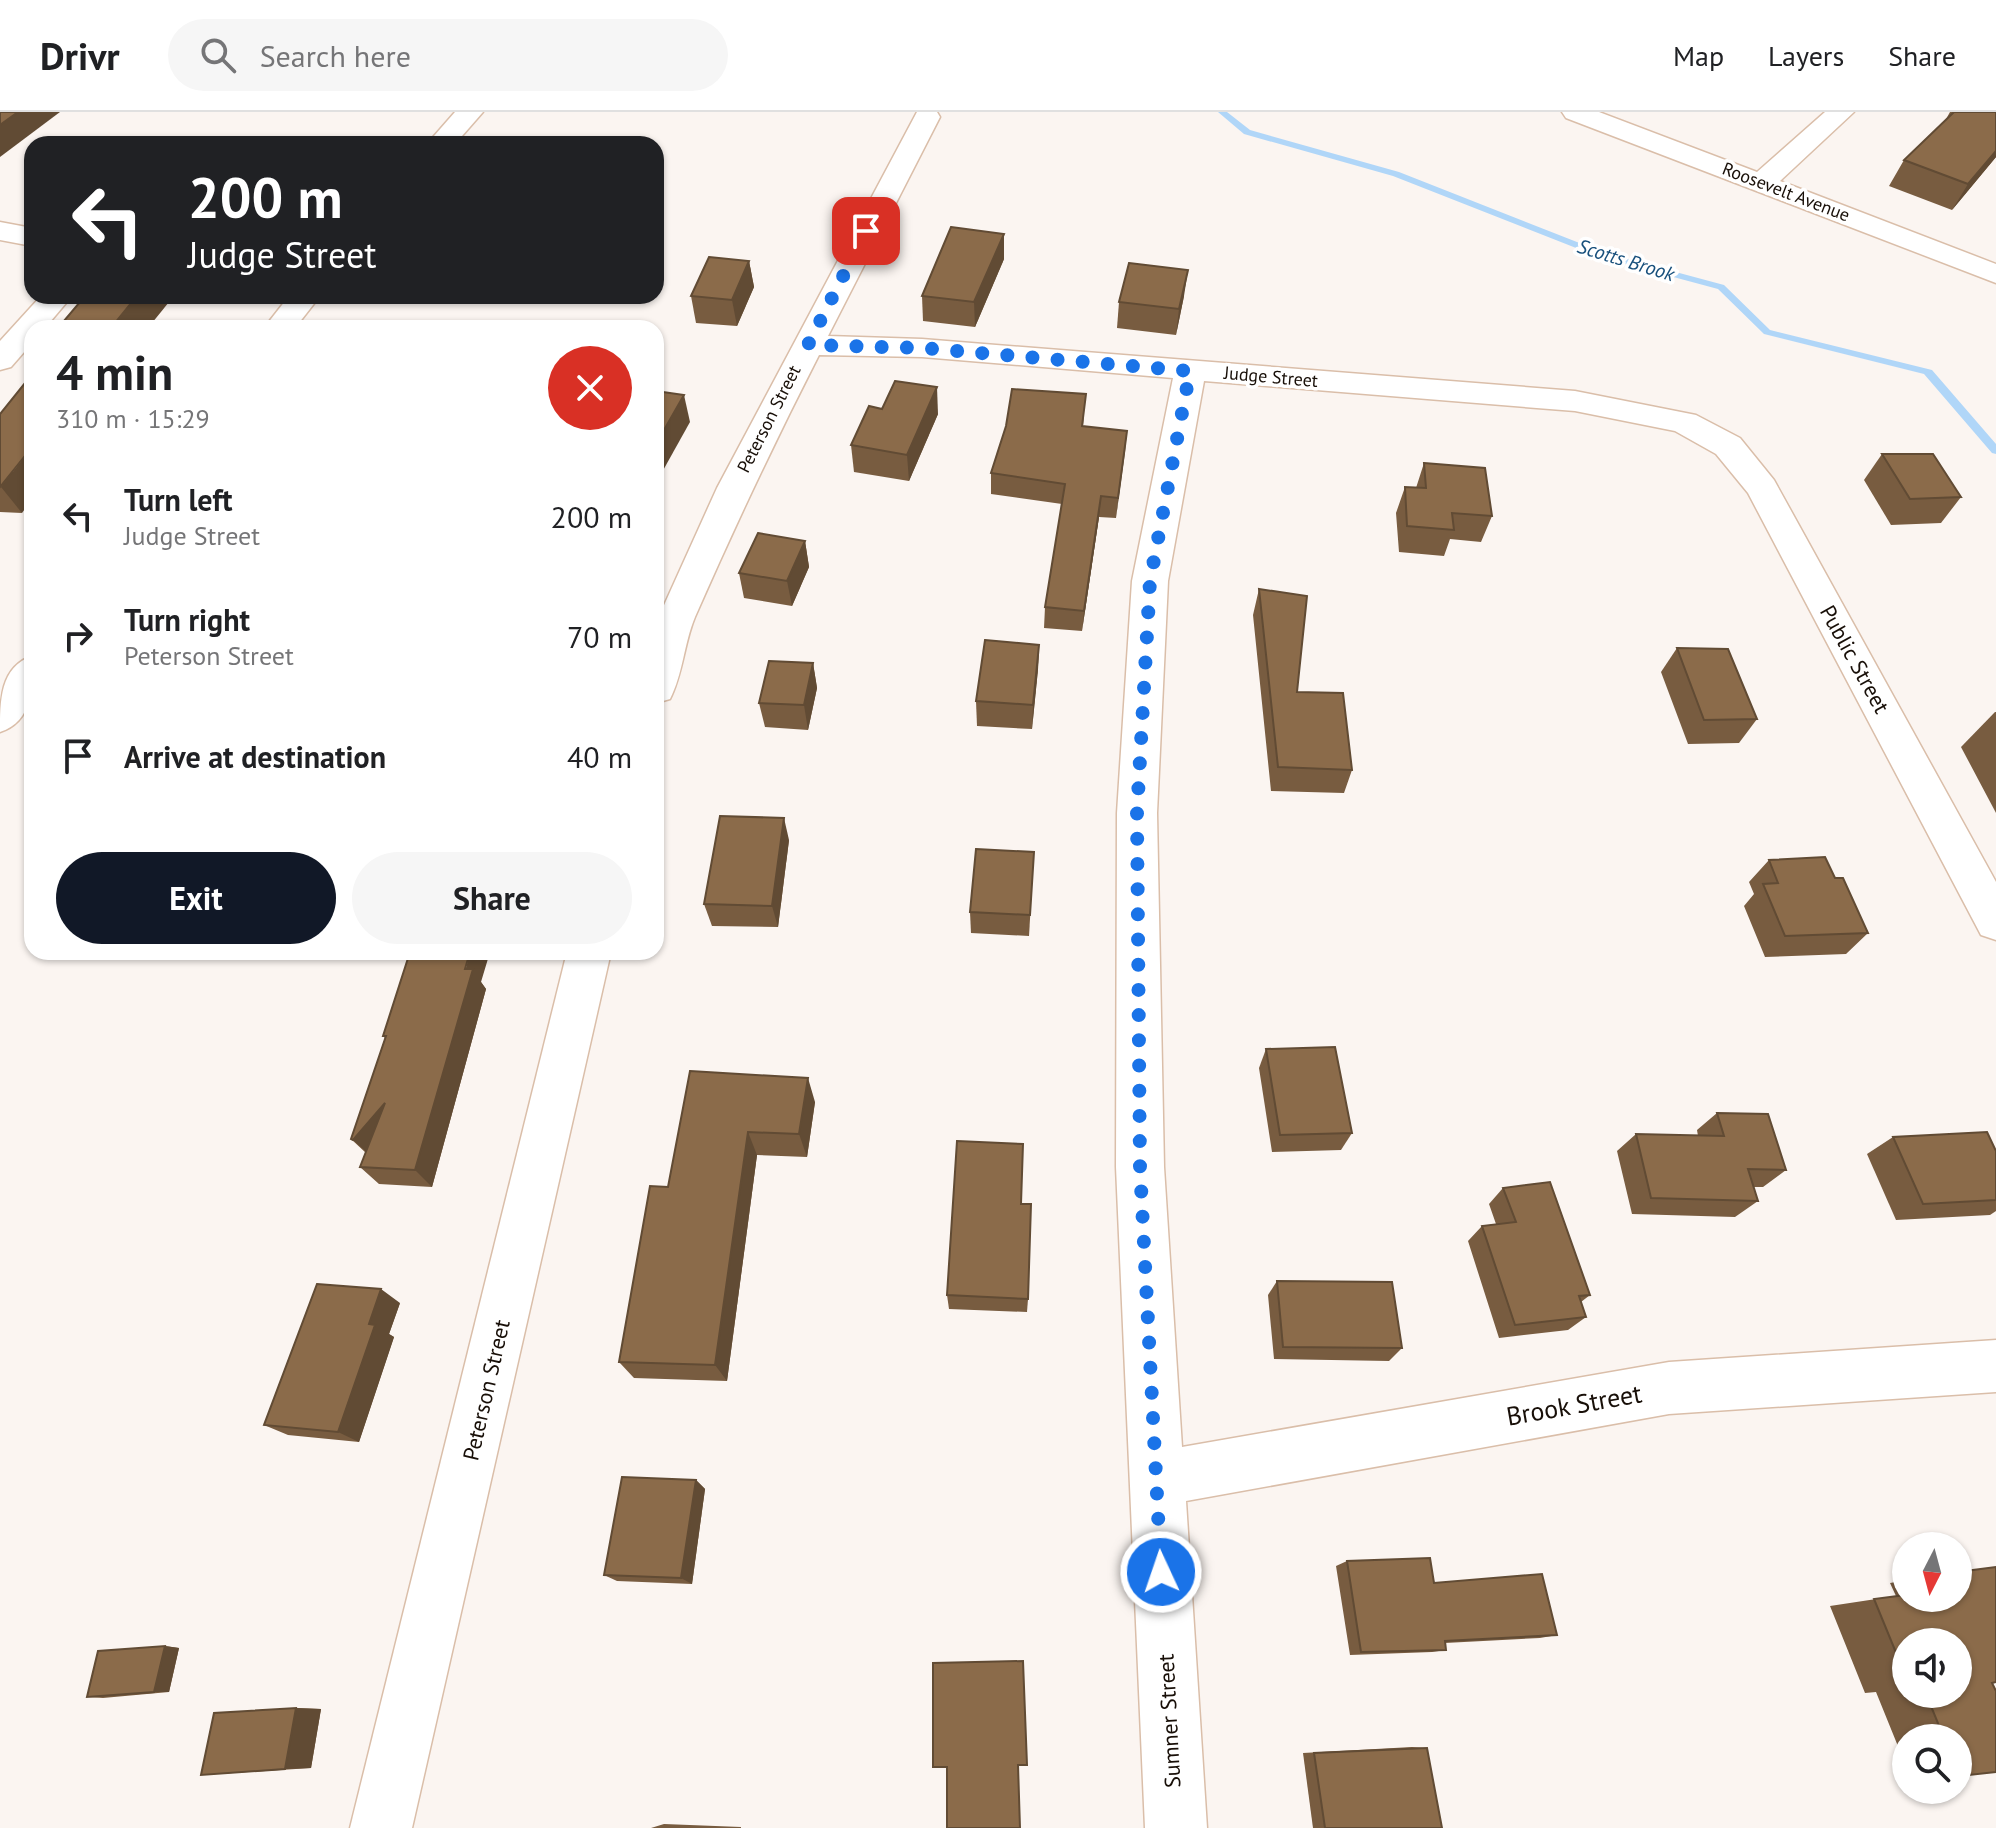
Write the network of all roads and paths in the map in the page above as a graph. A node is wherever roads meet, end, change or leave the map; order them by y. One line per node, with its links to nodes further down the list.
1 (470, 112): 5 (street)
2 (1575, 112): 6 (street, Roosevelt Avenue)
3 (1841, 112): 6 (street)
4 (927, 117): 15 (street, Peterson Street)
5 (448, 136)
6 (1762, 182): 9 (street, Roosevelt Avenue)
7 (0, 231): 8 (street)
8 (24, 236)
9 (1996, 274)
10 (50, 304): 12 (street)
11 (298, 304): 13 (street)
12 (36, 320)
13 (286, 320)
14 (24, 333): 16 (street)
15 (808, 345): 17 (street, Judge Street); 19 (street, Peterson Street)
16 (0, 360)
17 (1190, 371): 18 (street, Judge Street); 25 (street, Sumner Street)
18 (1684, 422): 22 (street, Public Street)
19 (664, 658)
20 (24, 682): 21 (street)
21 (0, 717)
22 (1996, 922)
23 (587, 960): 26 (street, Peterson Street)
24 (1996, 1366): 25 (street, Brook Street)
25 (1156, 1479): 27 (street, Sumner Street)
26 (381, 1828)
27 (1176, 1828)

